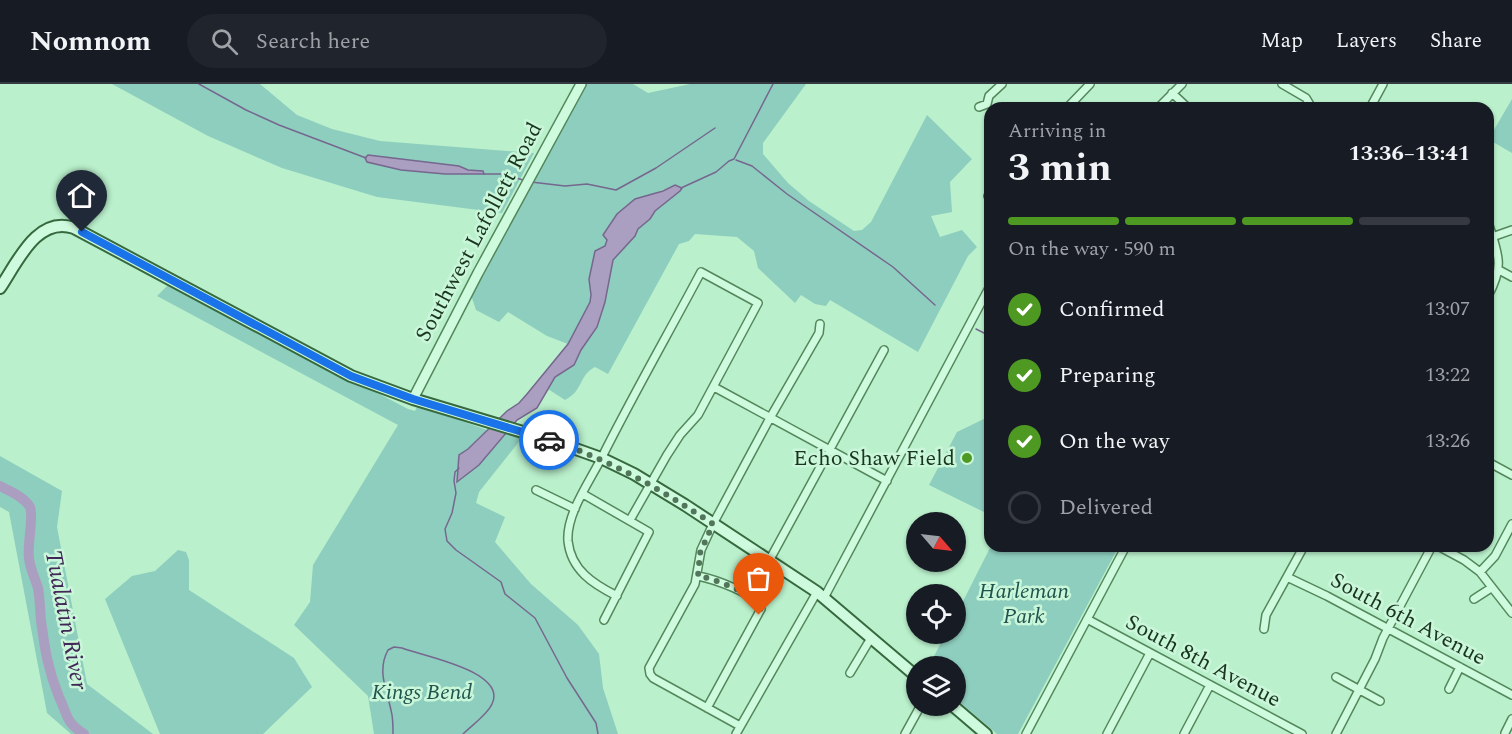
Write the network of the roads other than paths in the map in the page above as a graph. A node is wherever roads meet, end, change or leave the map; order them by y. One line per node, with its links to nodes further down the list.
1 (580, 84): 27 (street, Southwest Lafollett Road)
2 (1002, 84): 8 (street)
3 (1090, 84): 9 (street)
4 (1182, 84): 7 (street)
5 (1282, 84): 12 (street)
6 (1383, 84): 13 (street)
7 (1172, 93): 10 (street); 11 (street)
8 (989, 102)
9 (1073, 102)
10 (1164, 102)
11 (1182, 102)
12 (1308, 102)
13 (1373, 102)
14 (984, 106): 15 (street)
15 (979, 107)
16 (1512, 231): 17 (street)
17 (1494, 236)
18 (1494, 244): 19 (street)
19 (1499, 270): 20 (street); 21 (street)
20 (1512, 277)
21 (1494, 285)
22 (0, 288): 27 (main road)
23 (984, 297): 33 (street)
24 (820, 324): 28 (street)
25 (884, 350): 29 (street)
26 (714, 387): 28 (street); 30 (street); 34 (street)
27 (413, 399): 30 (main road)
28 (770, 418): 29 (street); 39 (street)
29 (830, 450): 33 (street); 46 (street)
30 (601, 458): 34 (main road); 36 (street)
31 (1494, 465): 32 (street)
32 (1512, 475)
33 (887, 481): 51 (street)
34 (650, 483): 38 (street); 39 (main road)
35 (536, 490): 37 (street)
36 (583, 494): 37 (street); 38 (street)
37 (575, 509): 52 (street)
38 (630, 520): 52 (street)
39 (713, 524): 46 (main road); 48 (street)
40 (1512, 524): 41 (street)
41 (1509, 537): 47 (street)
42 (1123, 552): 55 (street)
43 (1301, 552): 49 (street)
44 (1428, 552): 57 (street)
45 (1449, 552): 47 (street)
46 (769, 561): 51 (main road)
47 (1480, 572): 50 (street)
48 (698, 576): 70 (street); 70 (street)
49 (1287, 577): 57 (street, South 6th Avenue); 58 (street)
50 (1491, 588): 53 (street); 54 (street)
51 (820, 595): 59 (main road); 74 (street)
52 (617, 596): 56 (street)
53 (1474, 599)
54 (1512, 614)
55 (1087, 619): 60 (street, South 8th Avenue); 79 (street)
56 (604, 620)
57 (1388, 628): 61 (street, South 6th Avenue); 66 (street)
58 (1264, 629)
59 (871, 638): 62 (main road); 63 (street)
60 (1150, 653): 65 (street, South 8th Avenue); 80 (street)
61 (1460, 667): 67 (street); 68 (street, South 6th Avenue)
62 (906, 668)
63 (850, 673)
64 (1336, 678): 66 (street)
65 (1210, 685): 81 (street); 82 (street, South 8th Avenue)
66 (1359, 689): 69 (street); 83 (street)
67 (1449, 689)
68 (1512, 695)
69 (1380, 701)
70 (707, 708): 74 (street)
71 (915, 716): 77 (street)
72 (964, 716): 78 (main road)
73 (1512, 719): 75 (street)
74 (741, 726): 76 (street)
75 (1505, 732)
76 (736, 734)
77 (905, 734)
78 (986, 734)
79 (1026, 734)
80 (1107, 734)
81 (1184, 734)
82 (1302, 734)
83 (1336, 734)

